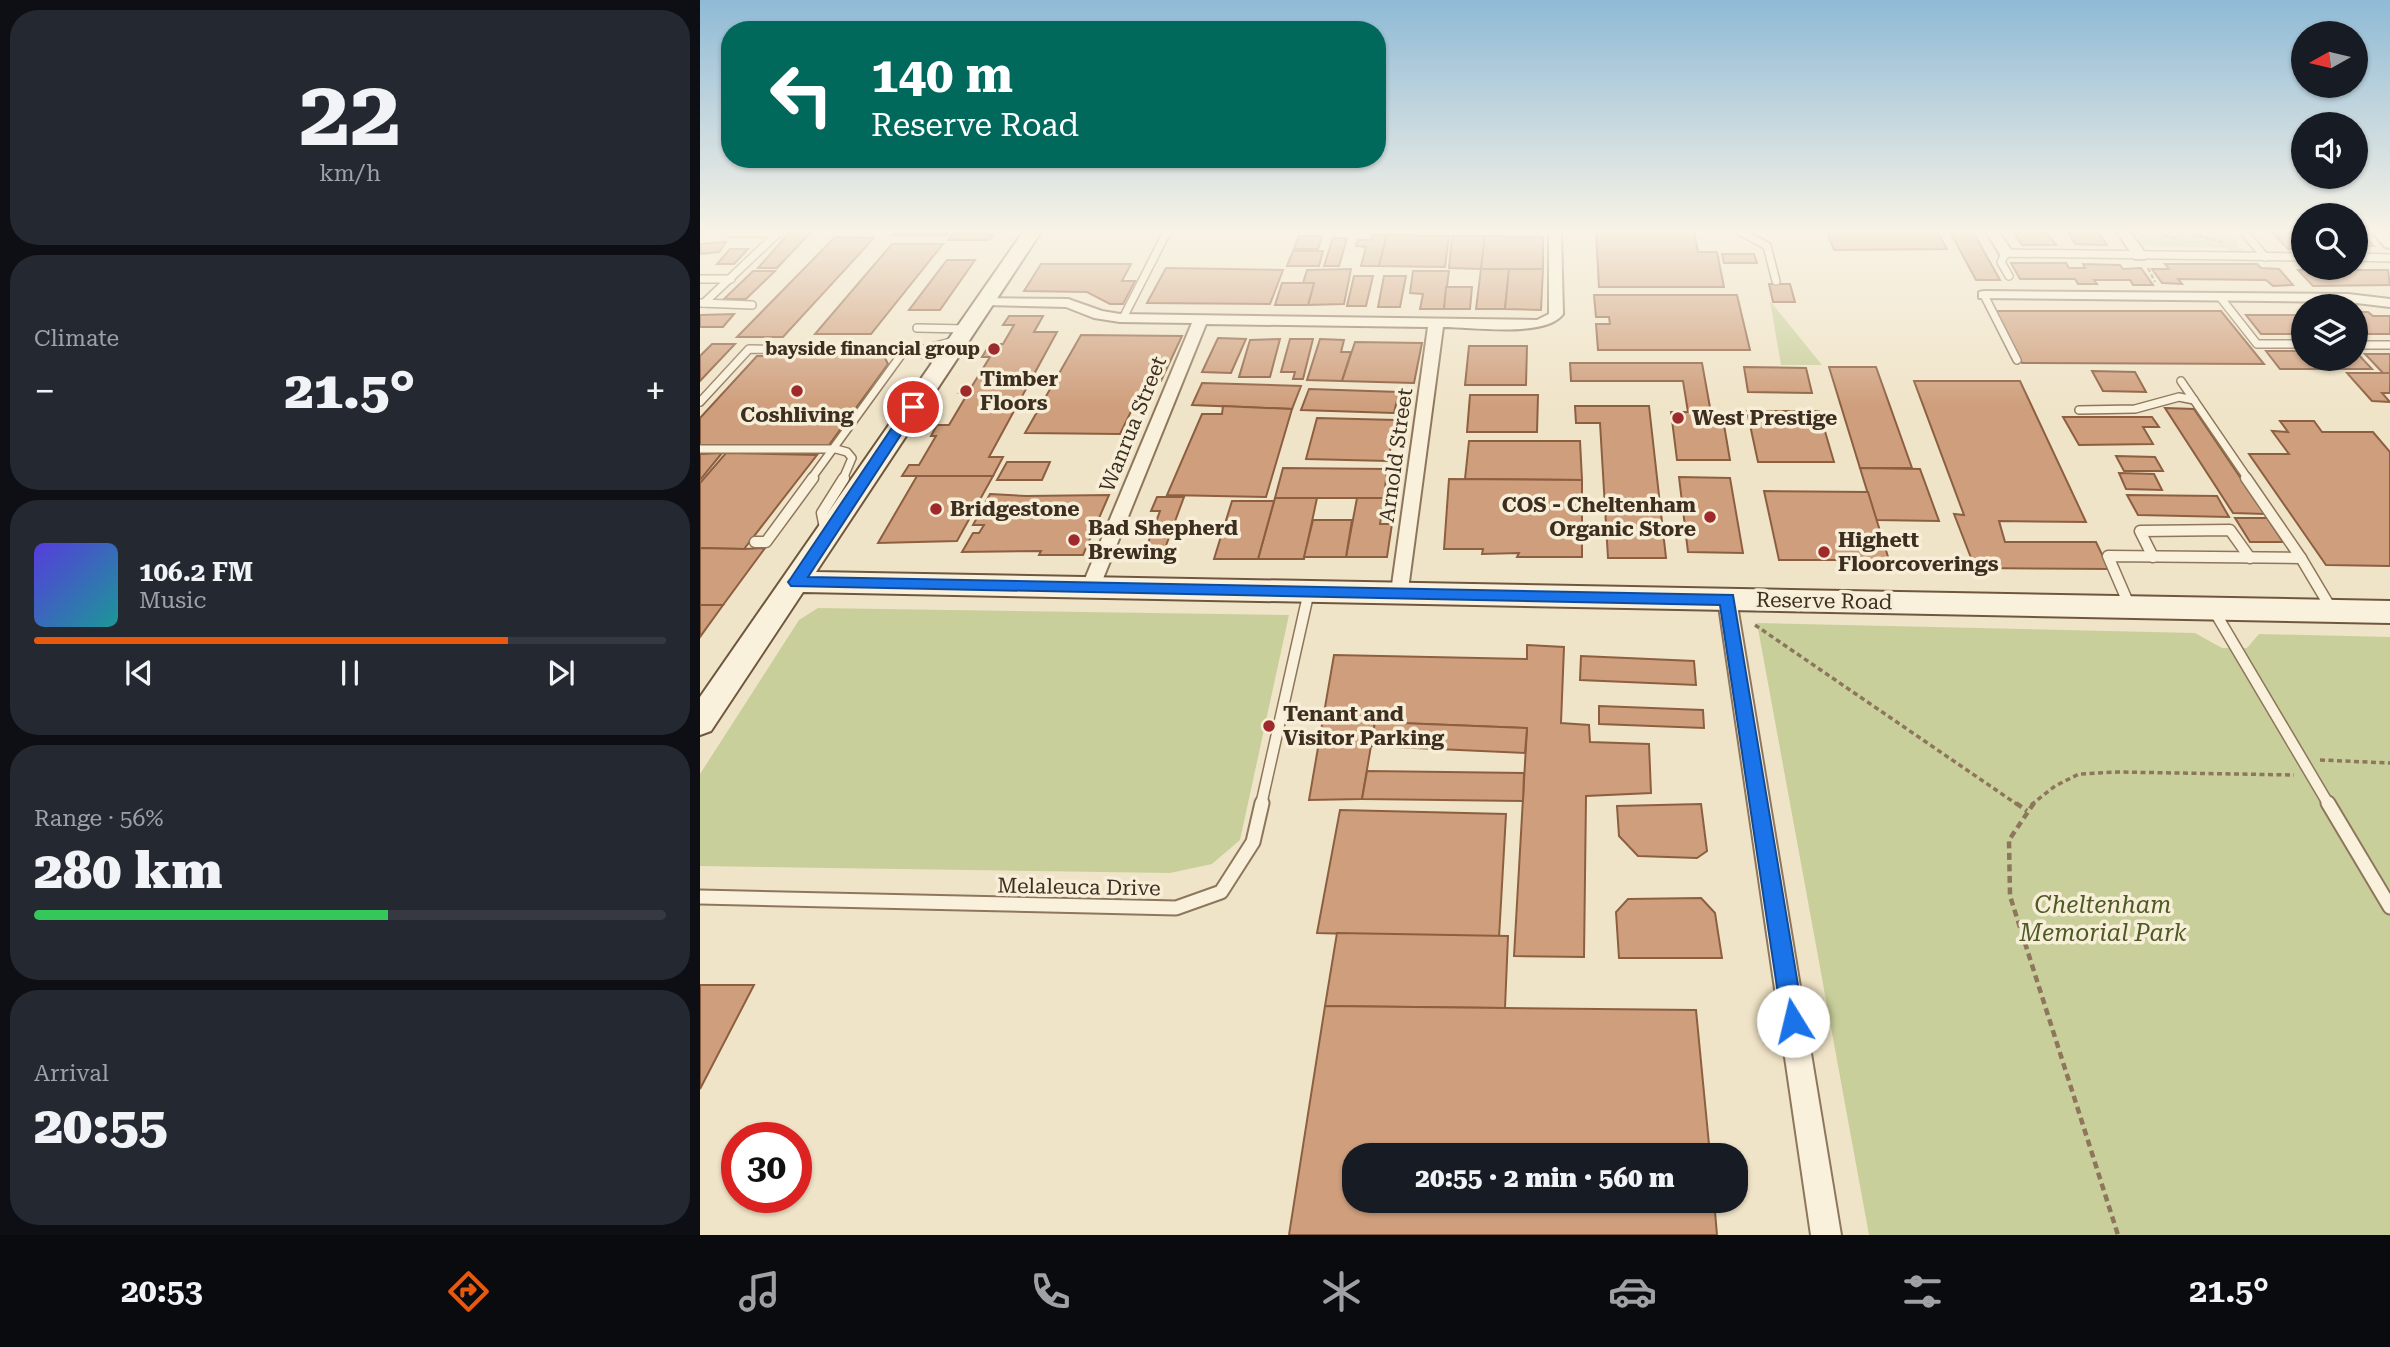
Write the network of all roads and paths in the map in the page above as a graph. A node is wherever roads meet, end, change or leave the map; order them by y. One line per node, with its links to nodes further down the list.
1 (718, 290): 8 (lane)
2 (993, 290): 7 (street)
3 (1138, 290): 12 (lane)
4 (1556, 290): 11 (street)
5 (1984, 295): 6 (street); 24 (lane)
6 (2220, 297): 9 (street); 18 (lane)
7 (985, 301): 12 (street); 16 (street)
8 (702, 303): 10 (lane)
9 (2390, 303)
10 (752, 305)
11 (1556, 314): 14 (street)
12 (1123, 318): 13 (street)
13 (1201, 319): 14 (street); 38 (street, Wanrua Street)
14 (1436, 323): 40 (street, Arnold Street)
15 (917, 328): 16 (lane)
16 (962, 335): 23 (lane); 25 (street)
17 (2247, 343): 18 (lane)
18 (2257, 344): 19 (lane)
19 (2291, 344)
20 (2368, 345): 21 (lane)
21 (2390, 345)
22 (904, 351): 23 (lane); 28 (lane); 31 (lane)
23 (917, 351): 25 (lane)
24 (2017, 360)
25 (942, 364): 32 (street)
26 (2181, 381): 27 (lane)
27 (2194, 400): 29 (lane); 36 (lane)
28 (700, 402)
29 (2079, 410)
30 (700, 449): 31 (lane)
31 (836, 449): 32 (lane); 33 (lane)
32 (826, 537): 37 (street)
33 (755, 542)
34 (2153, 556): 35 (lane); 35 (lane); 42 (lane)
35 (2250, 558): 36 (lane)
36 (2301, 558): 44 (lane)
37 (796, 582): 38 (street, Reserve Road); 47 (street)
38 (1091, 586): 39 (street, Reserve Road)
39 (1309, 591): 40 (street, Reserve Road); 52 (lane, Melaleuca Drive)
40 (1400, 592): 41 (street, Reserve Road)
41 (1727, 599): 42 (street, Reserve Road); 54 (street)
42 (2130, 607): 43 (street, Reserve Road)
43 (2213, 608): 44 (street, Reserve Road); 48 (lane)
44 (2332, 610): 45 (street, Reserve Road)
45 (2390, 612)
46 (1755, 625): 51 (path)
47 (705, 708)
48 (2304, 760): 49 (path); 50 (lane)
49 (2390, 763)
50 (2313, 775): 51 (path); 53 (lane)
51 (2027, 810): 55 (path)
52 (700, 897)
53 (2390, 907)
54 (1826, 1235)
55 (2118, 1235)

